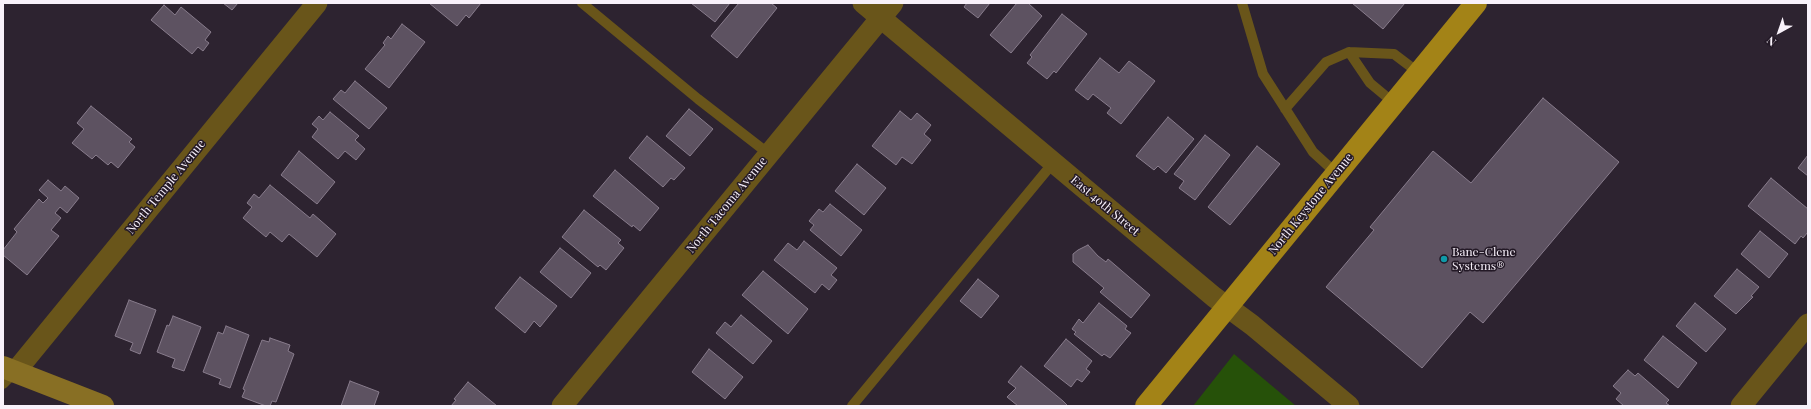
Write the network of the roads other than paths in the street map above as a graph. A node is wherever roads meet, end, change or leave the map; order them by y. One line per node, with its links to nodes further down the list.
1 (317, 3): 16 (street, North Temple Avenue)
2 (582, 3): 11 (lane)
3 (863, 3): 6 (street, East 40th Street)
4 (1242, 3): 10 (lane)
5 (1476, 3): 8 (main road, North Keystone Avenue)
6 (887, 10): 11 (street, North Tacoma Avenue); 12 (street, East 40th Street)
7 (1349, 52): 8 (lane); 9 (lane); 10 (lane)
8 (1419, 73): 9 (main road, North Keystone Avenue)
9 (1394, 103): 13 (main road, North Keystone Avenue)
10 (1285, 109): 13 (lane)
11 (769, 154): 18 (street, North Tacoma Avenue)
12 (1053, 163): 14 (street, East 40th Street); 19 (lane)
13 (1336, 173): 14 (main road, North Keystone Avenue)
14 (1227, 307): 20 (main road, North Keystone Avenue); 21 (street, East 40th Street)
15 (1808, 324): 22 (street)
16 (7, 374): 17 (street)
17 (103, 406)
18 (562, 406)
19 (852, 406)
20 (1146, 406)
21 (1349, 406)
22 (1741, 406)

